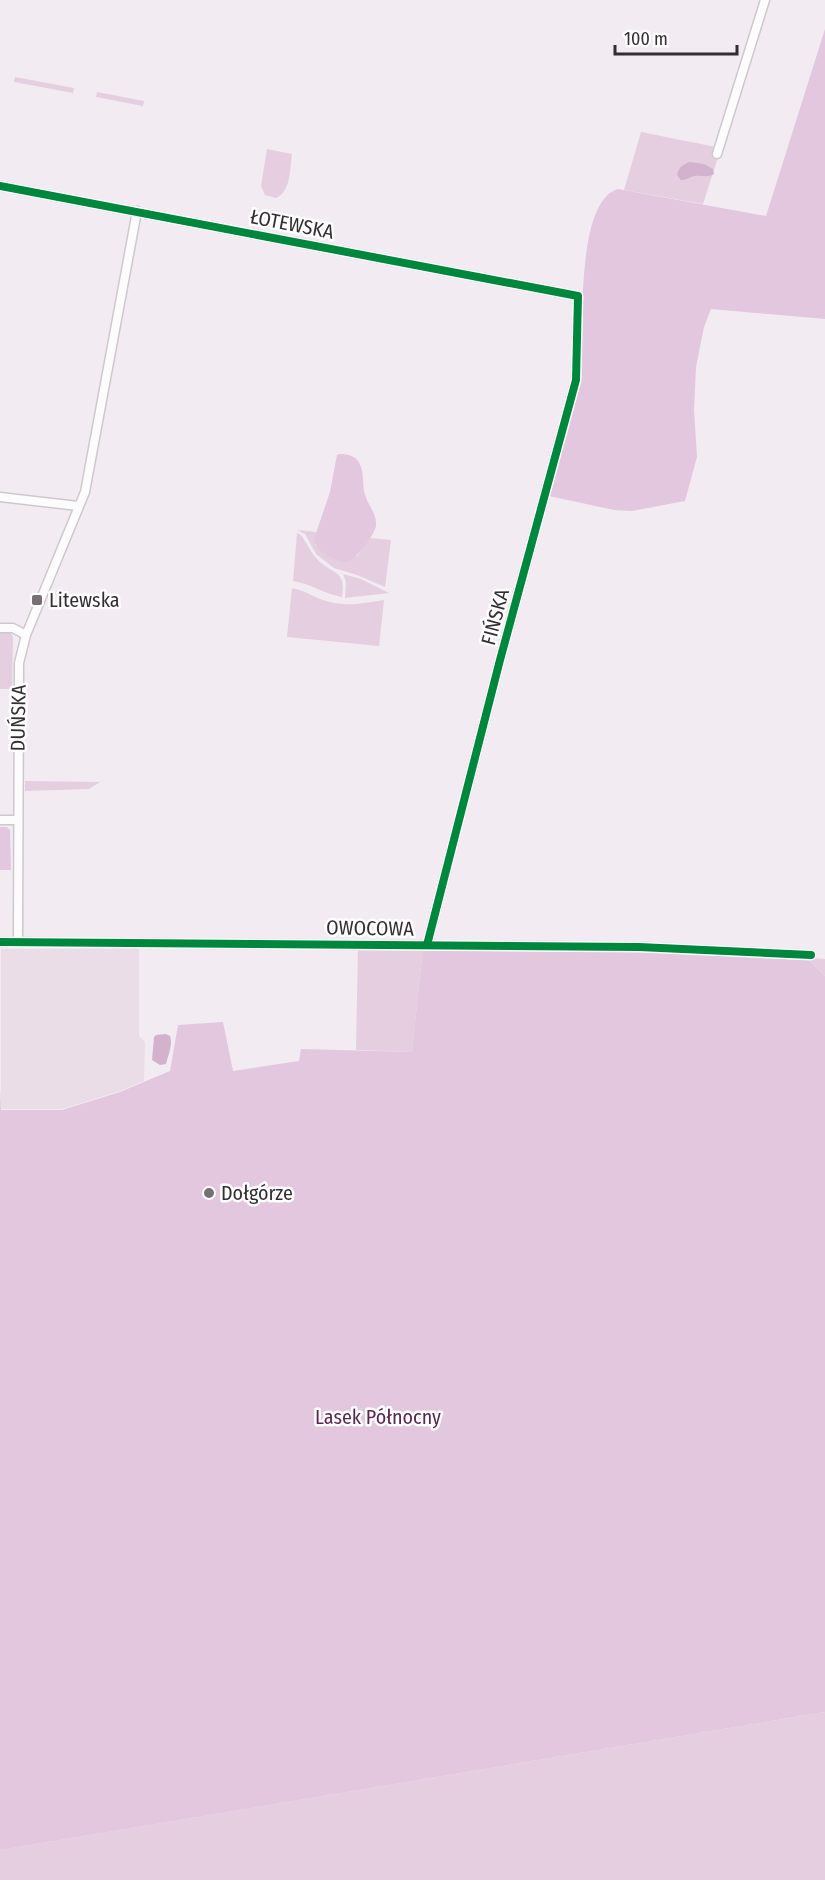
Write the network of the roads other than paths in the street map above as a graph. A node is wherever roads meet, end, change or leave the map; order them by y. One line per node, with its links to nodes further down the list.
1 (765, 0): 2 (street)
2 (717, 154)
3 (0, 186): 4 (street, ŁOTEWSKA)
4 (137, 211): 5 (street, ŁOTEWSKA); 7 (street)
5 (578, 296): 14 (street, FIŃSKA)
6 (0, 497): 7 (street)
7 (78, 506): 9 (street, DUŃSKA)
8 (0, 628): 9 (street)
9 (26, 635): 11 (street, DUŃSKA)
10 (0, 820): 11 (street)
11 (17, 820): 13 (street, DUŃSKA)
12 (0, 942): 13 (street, OWOCOWA)
13 (18, 942): 14 (street, OWOCOWA)
14 (427, 945): 15 (street, OWOCOWA)
15 (811, 955)

